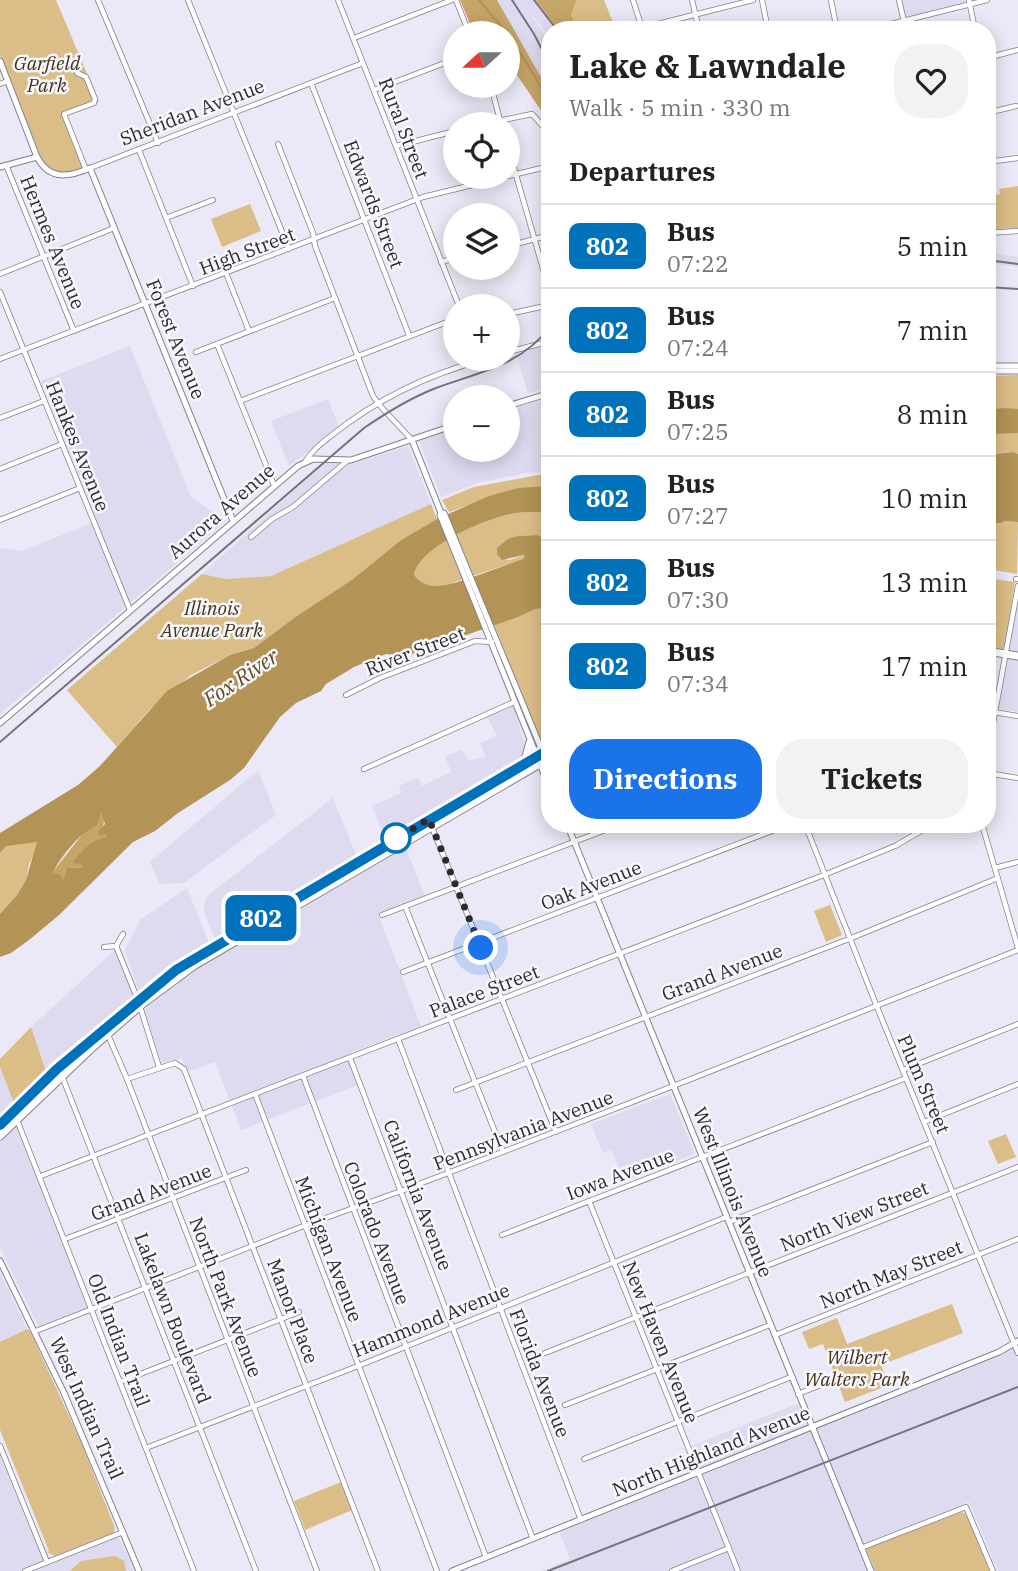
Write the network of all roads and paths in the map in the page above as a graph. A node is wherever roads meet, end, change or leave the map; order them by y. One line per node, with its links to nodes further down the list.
1 (98, 0): 39 (street)
2 (189, 0): 35 (street)
3 (338, 0): 22 (street, Rural Street)
4 (454, 0): 14 (street); 22 (street)
5 (633, 0): 15 (street)
6 (692, 0): 13 (street)
7 (753, 0): 13 (street)
8 (762, 0): 18 (street)
9 (831, 0): 19 (street)
10 (900, 0): 20 (street)
11 (987, 0): 12 (street)
12 (969, 2): 20 (street); 21 (street)
13 (695, 14): 16 (street); 17 (street)
14 (464, 21)
15 (640, 21)
16 (666, 21)
17 (697, 21)
18 (766, 21)
19 (835, 21)
20 (904, 21)
21 (973, 21)
22 (354, 38): 26 (street, Rural Street)
23 (1018, 50): 24 (street)
24 (996, 56)
25 (0, 61): 29 (main road)
26 (363, 63): 30 (street, Sheridan Avenue); 32 (street, Rural Street)
27 (443, 64): 32 (street)
28 (77, 73): 48 (street, Forest Avenue)
29 (8, 81): 31 (street); 43 (main road)
30 (311, 83): 35 (street, Sheridan Avenue); 55 (street, Edwards Street)
31 (0, 84)
32 (374, 90): 41 (street, Rural Street)
33 (1016, 106): 34 (street)
34 (996, 111)
35 (235, 113): 39 (street, Sheridan Avenue); 63 (street)
36 (520, 115): 37 (street)
37 (541, 123)
38 (443, 134): 41 (street)
39 (158, 143): 42 (street, Sheridan Avenue)
40 (278, 144): 61 (street)
41 (396, 146): 53 (street, Rural Street)
42 (139, 150): 48 (street, Sheridan Avenue); 54 (street)
43 (37, 158): 46 (main road); 48 (main road, Sheridan Avenue)
44 (1018, 158): 45 (street)
45 (996, 161)
46 (3, 166): 64 (street, Hermes Avenue)
47 (541, 168): 49 (street, High Street)
48 (88, 169): 56 (main road, Forest Avenue)
49 (520, 173)
50 (458, 189): 53 (street, High Street)
51 (519, 189): 60 (street)
52 (212, 200): 54 (street)
53 (417, 200): 55 (street, High Street); 65 (street, Rural Street)
54 (166, 218): 69 (street)
55 (365, 220): 61 (street, High Street); 79 (street, Edwards Street)
56 (114, 228): 64 (street); 73 (main road, Forest Avenue)
57 (1018, 231): 58 (street)
58 (996, 232)
59 (541, 237): 60 (street)
60 (534, 239): 62 (street); 66 (street)
61 (314, 240): 63 (street, High Street); 72 (street)
62 (520, 243)
63 (289, 249): 67 (street, High Street)
64 (43, 256): 68 (street); 77 (street, Hermes Avenue)
65 (441, 262): 71 (street, Rural Street)
66 (541, 263)
67 (226, 273): 69 (street, High Street); 78 (street)
68 (0, 274)
69 (193, 286): 73 (street, High Street)
70 (0, 292): 83 (street, Hankes Avenue)
71 (454, 294)
72 (335, 298): 78 (street); 85 (street)
73 (145, 304): 77 (street, High Street); 107 (main road, Forest Avenue)
74 (541, 306): 75 (street)
75 (520, 311)
76 (443, 323): 79 (street)
77 (74, 331): 83 (street, High Street)
78 (249, 331): 81 (street)
79 (410, 335): 85 (street)
80 (541, 343): 82 (street)
81 (217, 344): 84 (street); 94 (street)
82 (520, 349)
83 (23, 350): 86 (street, High Street); 93 (street, Hankes Avenue)
84 (196, 352)
85 (357, 355): 94 (street); 96 (street)
86 (0, 359)
87 (996, 366): 88 (main road)
88 (1018, 366)
89 (450, 371): 96 (street, Aurora Avenue)
90 (1018, 371): 91 (main road)
91 (996, 372)
92 (541, 396): 95 (main road)
93 (44, 401): 97 (street); 100 (street, Hankes Avenue)
94 (240, 401): 104 (street)
95 (520, 402)
96 (378, 403): 99 (street); 102 (street, Aurora Avenue)
97 (0, 418)
98 (443, 429): 99 (main road)
99 (412, 440): 101 (main road); 111 (main road)
100 (62, 444): 103 (street); 105 (street, Hankes Avenue)
101 (347, 461): 102 (main road); 108 (street)
102 (305, 462): 104 (main road, Aurora Avenue)
103 (0, 469)
104 (274, 485): 107 (main road, Aurora Avenue)
105 (80, 488): 106 (street); 110 (street, Hankes Avenue)
106 (0, 520)
107 (233, 521): 110 (main road, Aurora Avenue)
108 (251, 537)
109 (1018, 586): 113 (street)
110 (130, 610): 120 (main road, Aurora Avenue)
111 (493, 642): 115 (street, River Street); 116 (main road); 122 (main road)
112 (996, 652): 113 (main road)
113 (1006, 654): 114 (main road); 117 (street)
114 (1018, 656)
115 (346, 695)
116 (514, 702): 121 (main road); 127 (street)
117 (996, 707)
118 (996, 712): 119 (street)
119 (1018, 716)
120 (0, 723)
121 (530, 742): 123 (main road); 126 (main road)
122 (541, 750)
123 (541, 754)
124 (541, 758): 126 (main road)
125 (541, 759): 130 (main road)
126 (524, 764): 130 (main road)
127 (364, 769)
128 (996, 774): 129 (street)
129 (1018, 778)
130 (430, 823): 142 (street); 157 (main road)
131 (570, 833): 137 (main road, West Illinois Avenue)
132 (599, 833): 137 (street)
133 (767, 833): 143 (street, Oak Avenue)
134 (808, 833): 140 (street, Plum Street)
135 (918, 833): 140 (street, Palace Street)
136 (985, 833): 139 (street)
137 (574, 843): 142 (street); 143 (main road, West Illinois Avenue)
138 (1018, 862): 139 (street)
139 (995, 868): 141 (street)
140 (824, 875): 148 (street, Plum Street); 153 (street, Palace Street)
141 (998, 878): 146 (street); 148 (street, Grand Avenue)
142 (457, 888): 144 (street); 149 (street)
143 (597, 898): 149 (street, Oak Avenue); 153 (main road, West Illinois Avenue)
144 (405, 906): 145 (street); 154 (street)
145 (382, 915)
146 (1015, 929): 152 (street)
147 (123, 934): 150 (street)
148 (849, 939): 158 (street, Plum Street); 159 (street, Grand Avenue)
149 (480, 944): 154 (street, Oak Avenue); 156 (street)
150 (116, 946): 151 (street); 157 (street)
151 (104, 947)
152 (1018, 949): 158 (street, Pennsylvania Avenue)
153 (620, 954): 156 (street, Palace Street); 159 (main road, West Illinois Avenue)
154 (428, 962): 155 (street, Oak Avenue); 160 (street)
155 (403, 972)
156 (502, 1000): 160 (street, Palace Street); 165 (street)
157 (139, 1003): 162 (main road); 166 (street); 180 (main road)
158 (877, 1007): 167 (street, Plum Street); 174 (street, Pennsylvania Avenue)
159 (645, 1017): 165 (street, Grand Avenue); 174 (main road, West Illinois Avenue)
160 (450, 1020): 163 (street, Palace Street); 172 (street)
161 (1018, 1024): 167 (street)
162 (108, 1035): 168 (main road); 171 (street, North Park Avenue)
163 (398, 1039): 164 (street, Palace Street); 190 (street, Florida Avenue)
164 (350, 1058): 169 (street, Palace Street); 193 (street, California Avenue)
165 (528, 1061): 172 (street, Grand Avenue); 181 (street)
166 (159, 1067): 171 (street); 177 (street, Manor Place)
167 (903, 1070): 170 (street, Plum Street)
168 (62, 1075): 178 (main road); 186 (street, Lakelawn Boulevard)
169 (303, 1076): 176 (street, Palace Street); 197 (street, Colorado Avenue)
170 (906, 1078): 179 (street, Plum Street); 187 (street, Iowa Avenue)
171 (127, 1079): 182 (street, North Park Avenue)
172 (476, 1082): 175 (street, Grand Avenue); 185 (street)
173 (1018, 1084): 179 (street)
174 (673, 1087): 181 (street, Pennsylvania Avenue); 187 (main road, West Illinois Avenue)
175 (456, 1090)
176 (255, 1094): 177 (street, Palace Street); 200 (street, Michigan Avenue)
177 (202, 1114): 182 (street, Palace Street); 192 (street, Manor Place)
178 (17, 1119): 183 (main road); 191 (street, Old Indian Trail)
179 (924, 1122): 184 (street, Plum Street)
180 (0, 1125)
181 (556, 1132): 185 (street, Pennsylvania Avenue)
182 (148, 1135): 186 (street, Palace Street); 195 (street, North Park Avenue)
183 (0, 1136)
184 (933, 1142): 194 (street, Plum Street); 199 (street, Hammond Avenue)
185 (503, 1152): 190 (street, Pennsylvania Avenue)
186 (95, 1155): 191 (street, Palace Street); 198 (street, Lakelawn Boulevard)
187 (702, 1157): 196 (street, Iowa Avenue); 199 (main road, West Illinois Avenue)
188 (1018, 1167): 194 (street, North View Street)
189 (246, 1170): 192 (street, Grand Avenue)
190 (449, 1173): 193 (street, Pennsylvania Avenue); 211 (street, Florida Avenue)
191 (41, 1176): 202 (street, Old Indian Trail)
192 (226, 1178): 195 (street, Grand Avenue); 204 (street, Manor Place)
193 (401, 1191): 197 (street, Pennsylvania Avenue); 217 (street, California Avenue)
194 (953, 1192): 205 (street, Plum Street); 209 (street, North View Street)
195 (172, 1198): 198 (street, Grand Avenue); 208 (street, North Park Avenue)
196 (589, 1201): 201 (street, Iowa Avenue); 207 (street, New Haven Avenue)
197 (353, 1207): 200 (street, Pennsylvania Avenue); 222 (street, Colorado Avenue)
198 (119, 1219): 202 (street, Grand Avenue); 210 (street, Lakelawn Boulevard)
199 (728, 1219): 207 (street, Hammond Avenue); 209 (main road, West Illinois Avenue)
200 (306, 1225): 204 (street, Pennsylvania Avenue); 226 (street, Michigan Avenue)
201 (502, 1235)
202 (65, 1239): 212 (street, Old Indian Trail)
203 (1018, 1239): 205 (street, North May Street)
204 (253, 1248): 208 (street, Pennsylvania Avenue); 215 (street, Manor Place)
205 (978, 1254): 219 (street, North May Street); 221 (street, Plum Street)
206 (0, 1261): 218 (main road, West Indian Trail)
207 (614, 1262): 211 (street, Hammond Avenue); 214 (street, New Haven Avenue)
208 (200, 1268): 210 (street, Pennsylvania Avenue); 220 (street, North Park Avenue)
209 (749, 1273): 214 (street, North View Street); 216 (main road, West Illinois Avenue)
210 (146, 1289): 212 (street, Pennsylvania Avenue); 225 (street, Lakelawn Boulevard)
211 (500, 1307): 217 (street, Hammond Avenue); 242 (street, Florida Avenue)
212 (92, 1309): 218 (street, Pennsylvania Avenue); 230 (street, Old Indian Trail)
213 (299, 1312): 215 (street)
214 (635, 1317): 223 (street, North View Street); 227 (street, New Haven Avenue)
215 (281, 1319): 220 (street); 231 (street, Manor Place)
216 (770, 1325): 219 (main road, West Illinois Avenue); 227 (street)
217 (452, 1327): 222 (street, Hammond Avenue); 244 (street, California Avenue)
218 (36, 1331): 243 (main road, West Indian Trail)
219 (775, 1335): 228 (main road, West Illinois Avenue)
220 (228, 1340): 225 (street); 234 (street, North Park Avenue)
221 (1016, 1342): 224 (street, Plum Street); 237 (main road, North Highland Avenue)
222 (405, 1346): 226 (street, Hammond Avenue); 247 (street, Colorado Avenue)
223 (545, 1353)
224 (1018, 1353)
225 (174, 1361): 230 (street); 236 (street, Lakelawn Boulevard)
226 (358, 1366): 231 (street, Hammond Avenue); 255 (street, Michigan Avenue)
227 (657, 1369): 233 (street); 235 (street, New Haven Avenue)
228 (791, 1377): 232 (main road, West Illinois Avenue); 235 (street)
229 (836, 1379): 232 (street)
230 (120, 1382): 239 (street, Old Indian Trail)
231 (307, 1386): 234 (street, Hammond Avenue); 254 (street, Manor Place)
232 (798, 1394): 237 (main road, West Illinois Avenue)
233 (565, 1405)
234 (254, 1406): 236 (street, Hammond Avenue); 253 (street, North Park Avenue)
235 (678, 1422): 240 (street); 241 (street, New Haven Avenue)
236 (200, 1427): 239 (street, Hammond Avenue); 252 (street, Lakelawn Boulevard)
237 (812, 1427): 241 (main road, North Highland Avenue); 246 (main road, West Illinois Avenue)
238 (0, 1446): 248 (street)
239 (146, 1448): 251 (street, Old Indian Trail)
240 (584, 1459)
241 (699, 1474): 242 (main road, North Highland Avenue); 245 (street, New Haven Avenue)
242 (581, 1520): 244 (main road, North Highland Avenue)
243 (123, 1532): 248 (street); 250 (main road, West Indian Trail)
244 (533, 1539): 247 (main road, North Highland Avenue)
245 (729, 1548): 257 (street); 258 (street, New Haven Avenue)
246 (861, 1548): 259 (main road, West Illinois Avenue); 260 (street)
247 (486, 1557): 256 (main road, North Highland Avenue)
248 (47, 1562): 249 (street)
249 (25, 1571)
250 (139, 1571)
251 (194, 1571)
252 (256, 1571)
253 (317, 1571)
254 (378, 1571)
255 (437, 1571)
256 (452, 1571)
257 (672, 1571)
258 (738, 1571)
259 (871, 1571)
260 (993, 1571)

